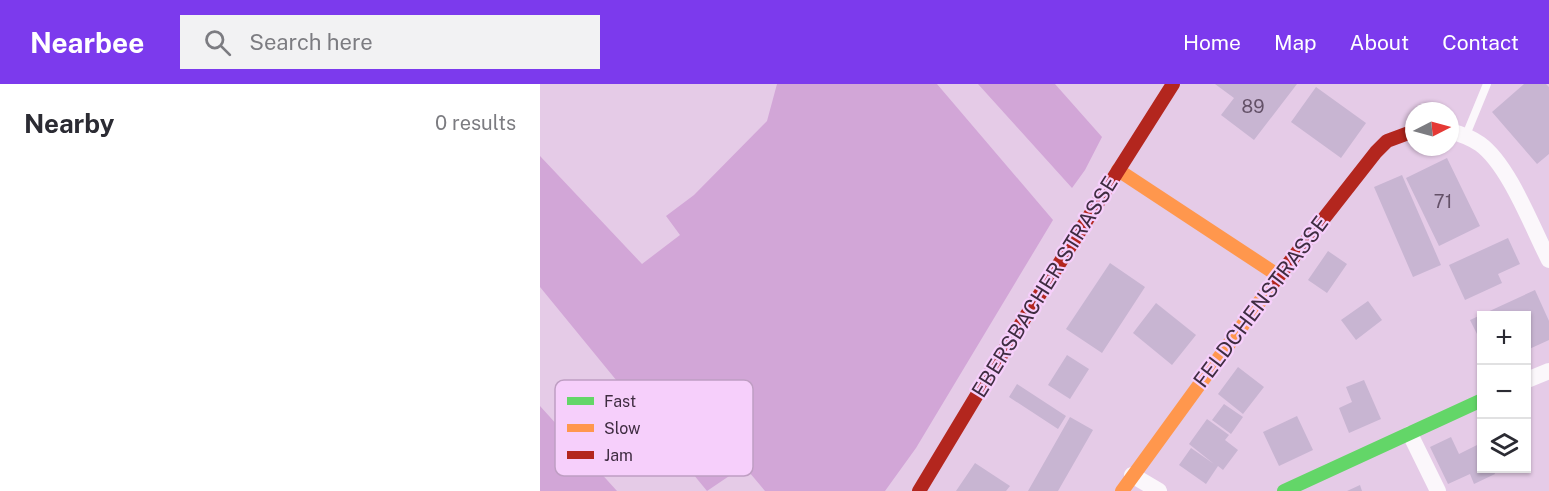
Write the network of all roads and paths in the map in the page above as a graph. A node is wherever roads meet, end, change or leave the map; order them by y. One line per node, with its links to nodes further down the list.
1 (1173, 84): 6 (street, EBERSBACHER STRASSE)
2 (1487, 84): 3 (lane)
3 (1459, 131)
4 (1405, 134): 8 (street, FELDCHENSTRASSE)
5 (1459, 134): 7 (street)
6 (1118, 170): 8 (street); 14 (street, EBERSBACHER STRASSE)
7 (1549, 260)
8 (1279, 276): 13 (street, FELDCHENSTRASSE)
9 (1549, 371): 10 (street)
10 (1531, 379)
11 (1477, 402): 12 (street)
12 (1410, 434): 17 (street); 18 (street)
13 (1132, 475): 15 (street, FELDCHENSTRASSE); 16 (street)
14 (919, 491)
15 (1122, 491)
16 (1159, 491)
17 (1284, 491)
18 (1438, 491)

